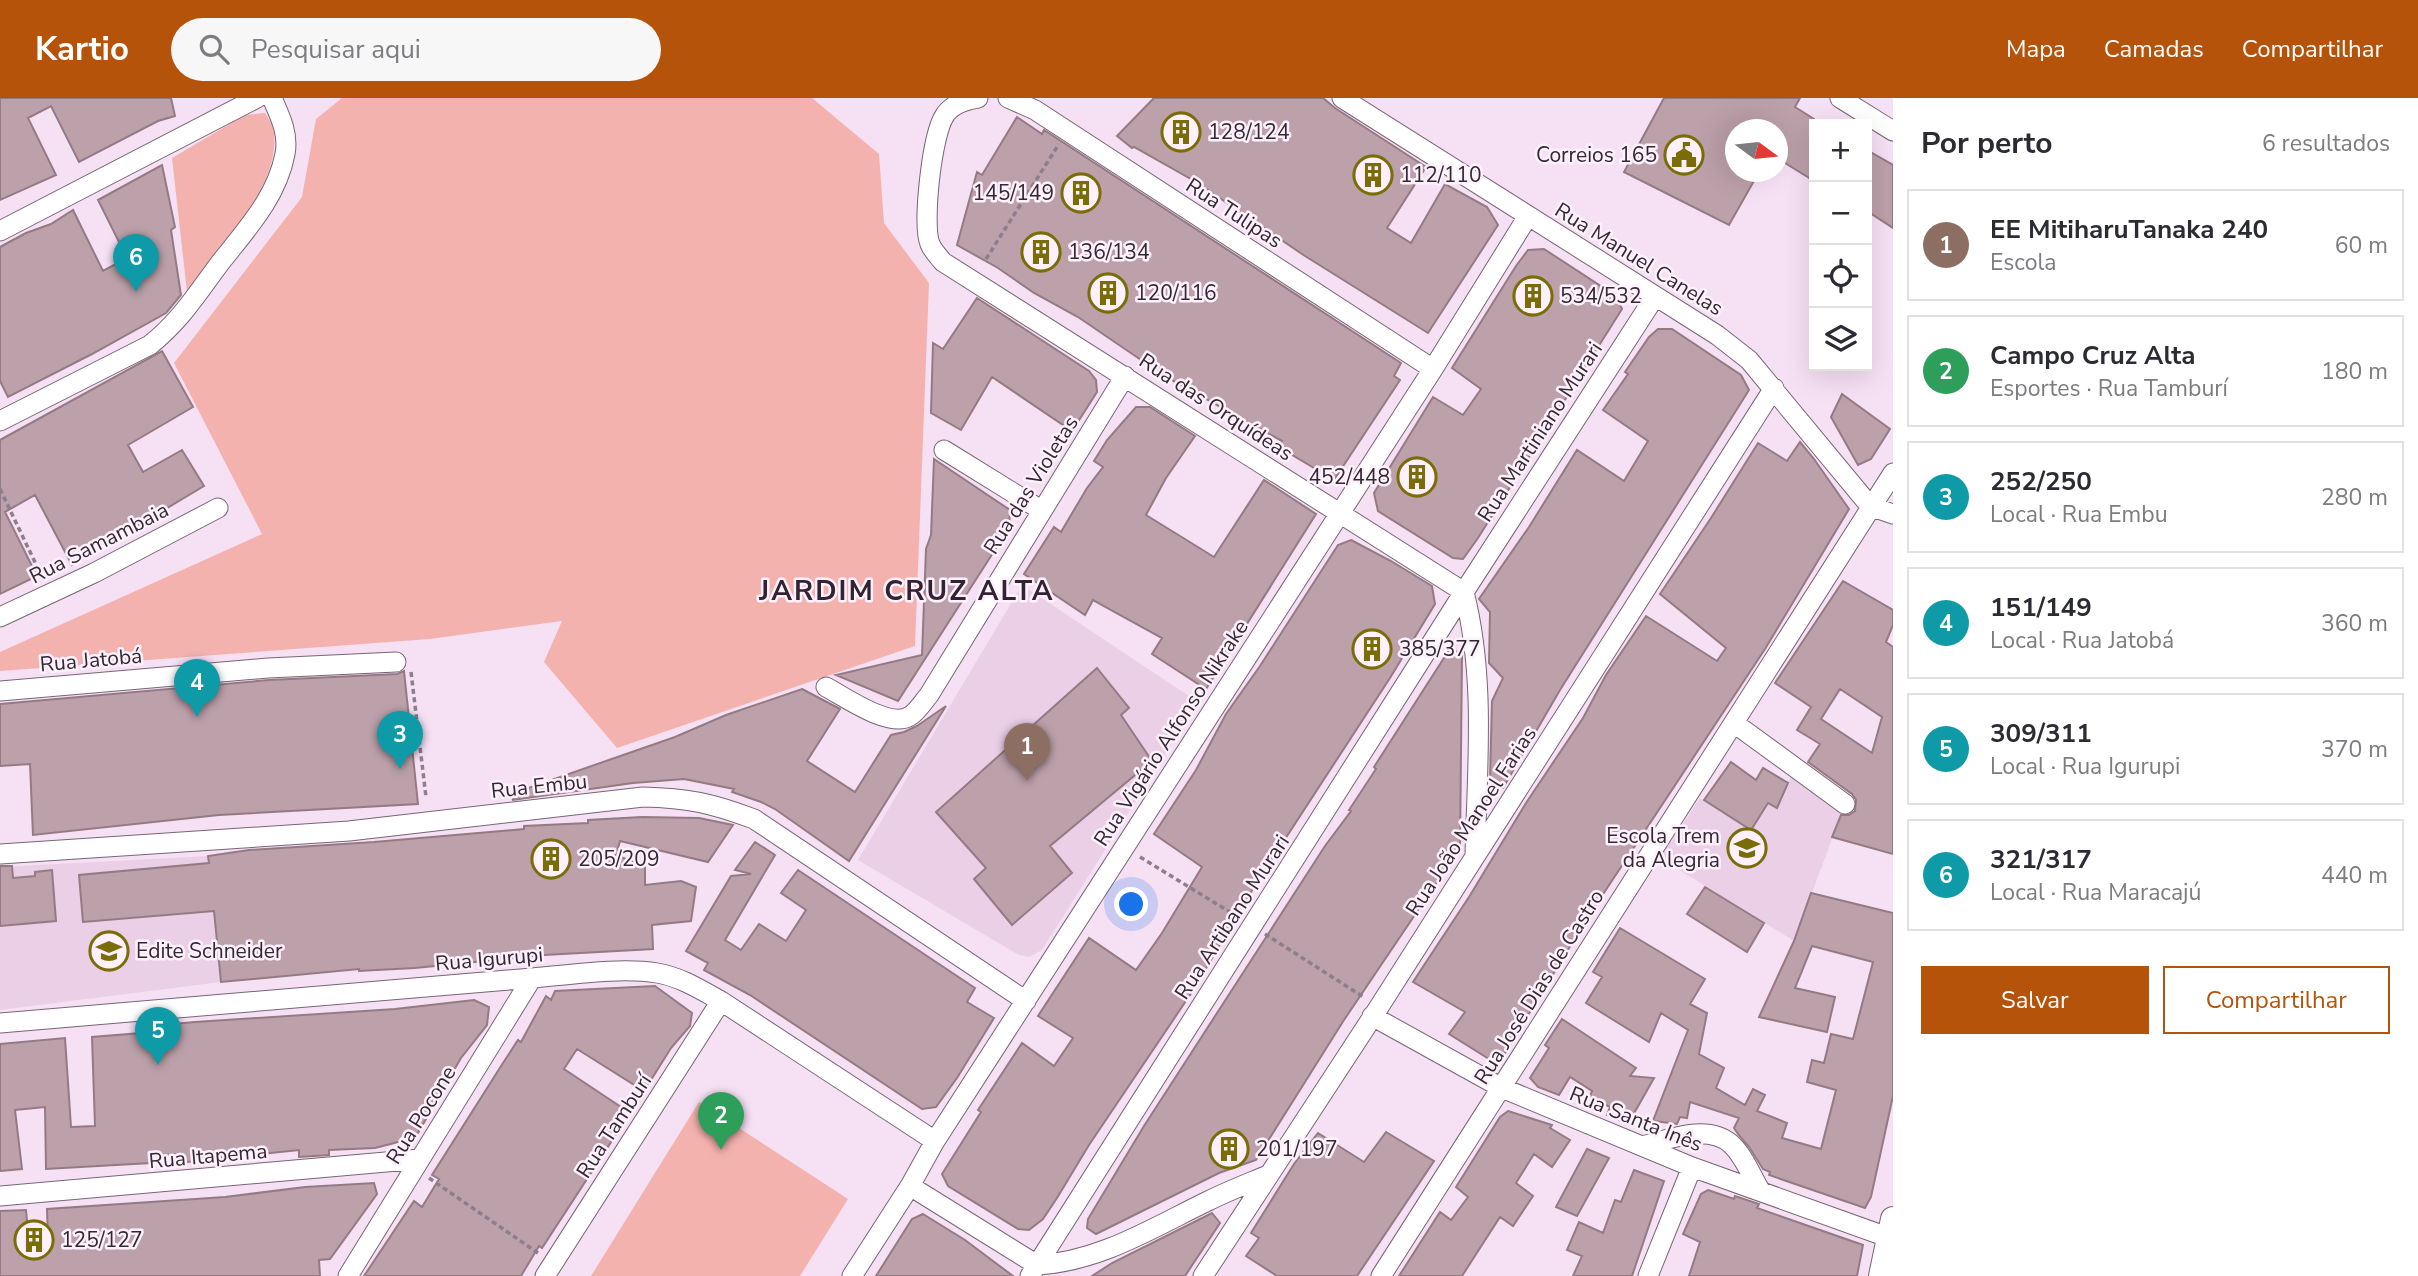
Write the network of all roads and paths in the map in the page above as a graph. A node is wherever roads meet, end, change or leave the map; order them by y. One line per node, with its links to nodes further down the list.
1 (257, 98): 10 (street)
2 (272, 98): 16 (street)
3 (978, 98): 14 (street, Rua das Orquídeas)
4 (1008, 98): 13 (street, Rua Tulipas)
5 (1342, 98): 9 (street, Rua Manuel Canelas)
6 (1840, 98): 7 (street)
7 (1893, 131)
8 (1062, 139): 11 (path)
9 (1528, 216): 12 (street, Rua Manuel Canelas); 13 (street, Rua Vigário Alfonso Nikrake)
10 (0, 231)
11 (986, 259)
12 (1654, 298): 15 (street, Rua Manuel Canelas); 26 (street, Rua Martiniano Murari)
13 (1433, 369): 23 (street, Rua Vigário Alfonso Nikrake)
14 (1125, 376): 22 (street, Rua das Violetas); 23 (street, Rua das Orquídeas)
15 (1774, 388): 20 (street, Rua Manuel Canelas); 36 (street, Rua João Manoel Farias)
16 (0, 421)
17 (944, 450): 22 (street)
18 (1893, 473): 20 (street, Rua José Dias de Castro)
19 (0, 489): 25 (path)
20 (1870, 506): 24 (street); 31 (street, Rua José Dias de Castro)
21 (218, 508): 27 (street, Rua Samambaia)
22 (1041, 510): 29 (street, Rua das Violetas)
23 (1339, 513): 26 (street, Rua das Orquídeas); 34 (street, Rua Vigário Alfonso Nikrake)
24 (1893, 514)
25 (44, 580)
26 (1464, 592): 36 (street); 37 (street, Rua Artibano Murari)
27 (0, 617)
28 (396, 662): 30 (street, Rua Jatobá); 32 (path)
29 (826, 687)
30 (0, 691)
31 (1734, 723): 33 (street); 43 (street, Rua José Dias de Castro)
32 (426, 797)
33 (1845, 804)
34 (1124, 848): 37 (path); 40 (street, Rua Vigário Alfonso Nikrake)
35 (0, 854): 40 (street, Rua Embu)
36 (1475, 857): 41 (street, Rua João Manoel Farias)
37 (1254, 926): 41 (path); 54 (street, Rua Artibano Murari)
38 (532, 978): 39 (street, Rua Igurupi); 42 (street, Rua Igurupi); 46 (street, Rua Pocone)
39 (722, 1001): 44 (street, Rua Igurupi); 56 (street, Rua Tamburí)
40 (1026, 1001): 44 (street, Rua Vigário Alfonso Nikrake)
41 (1375, 1012): 43 (street, Rua Santa Inês); 48 (street, Rua João Manoel Farias)
42 (0, 1023)
43 (1502, 1088): 45 (street, Rua Santa Inês); 59 (street, Rua José Dias de Castro)
44 (935, 1141): 49 (street, Rua Vigário Alfonso Nikrake)
45 (1642, 1146): 47 (street, Rua Santa Inês); 50 (street)
46 (423, 1167): 51 (street, Rua Itapema); 53 (path); 55 (street, Rua Pocone)
47 (1692, 1167): 50 (street, Rua Santa Inês); 60 (street)
48 (1269, 1175): 54 (street); 58 (street, Rua João Manoel Farias)
49 (910, 1186): 54 (street); 57 (street, Rua Vigário Alfonso Nikrake)
50 (1760, 1190): 52 (street, Rua Santa Inês)
51 (0, 1196)
52 (1892, 1232): 61 (main road)
53 (540, 1254)
54 (1034, 1271)
55 (348, 1276)
56 (545, 1276)
57 (852, 1276)
58 (1203, 1276)
59 (1381, 1276)
60 (1648, 1276)
61 (1881, 1276)

